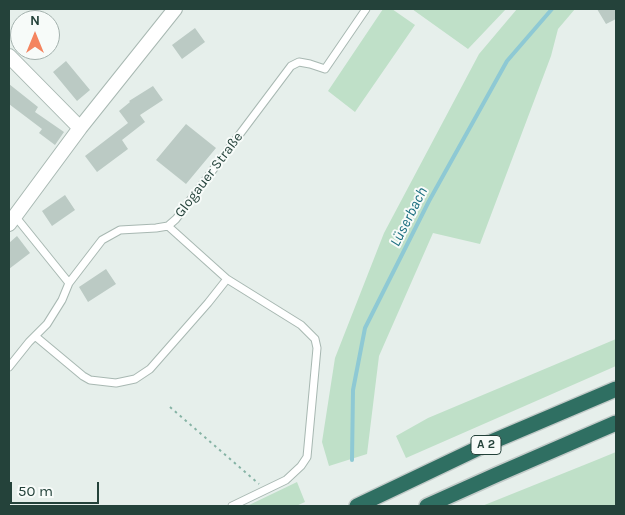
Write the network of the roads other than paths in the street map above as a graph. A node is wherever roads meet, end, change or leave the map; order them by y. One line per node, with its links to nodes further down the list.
1 (175, 9): 4 (street)
2 (366, 9): 6 (lane, Glogauer Straße)
3 (9, 56): 4 (street)
4 (80, 128): 5 (street)
5 (12, 220): 8 (lane)
6 (168, 226): 7 (lane); 8 (lane, Glogauer Straße)
7 (227, 279): 9 (lane); 13 (lane)
8 (69, 283): 9 (lane, Glogauer Straße)
9 (35, 336): 10 (lane, Glogauer Straße)
10 (9, 367)
11 (616, 390): 14 (highway, A 2)
12 (616, 423): 15 (highway, A 2)
13 (232, 506)
14 (357, 506)
15 (427, 506)

